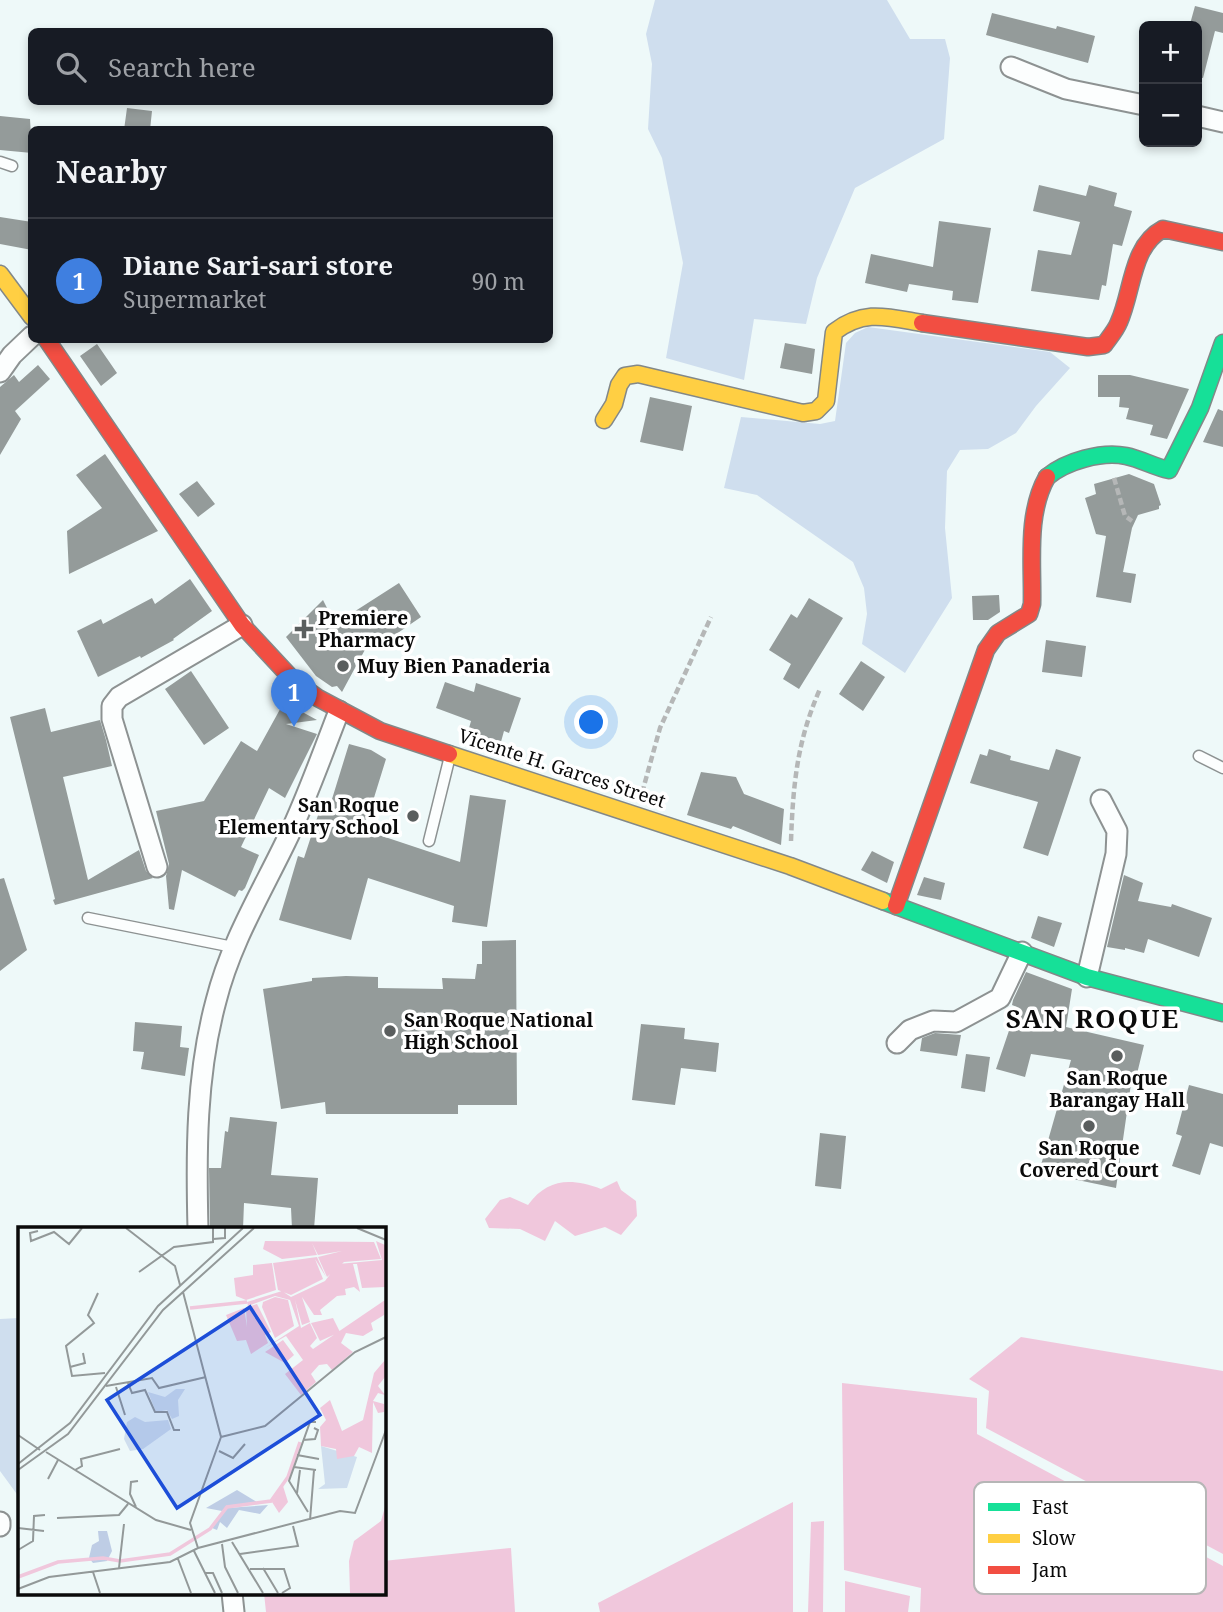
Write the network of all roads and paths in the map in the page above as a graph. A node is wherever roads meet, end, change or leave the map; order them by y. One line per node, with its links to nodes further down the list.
1 (1011, 67): 2 (street)
2 (1139, 103)
3 (1202, 117): 4 (street)
4 (1223, 122)
5 (0, 162): 6 (lane)
6 (12, 166)
7 (1223, 242): 15 (street)
8 (0, 274): 9 (street)
9 (28, 312)
10 (28, 339): 13 (street)
11 (49, 343): 19 (street, Vicente H. Garces Street)
12 (1223, 343): 14 (street)
13 (0, 372)
14 (1215, 399): 16 (street)
15 (604, 420)
16 (1109, 456): 17 (path); 30 (street)
17 (1132, 521)
18 (712, 617): 26 (path)
19 (242, 625): 21 (street, Vicente H. Garces Street); 29 (street)
20 (820, 689): 28 (path)
21 (339, 711): 22 (street, Vicente H. Garces Street); 32 (street)
22 (451, 753): 26 (street, Vicente H. Garces Street); 27 (lane)
23 (1199, 756): 24 (lane)
24 (1223, 768)
25 (1101, 800): 34 (street)
26 (636, 814): 28 (street, Vicente H. Garces Street)
27 (429, 841)
28 (790, 866): 30 (street, Vicente H. Garces Street)
29 (157, 867)
30 (896, 906): 33 (street, Vicente H. Garces Street)
31 (88, 918): 32 (lane)
32 (233, 947): 37 (street)
33 (1022, 952): 34 (street, Vicente H. Garces Street); 36 (street)
34 (1087, 977): 35 (street, Vicente H. Garces Street)
35 (1223, 1013)
36 (897, 1043)
37 (198, 1227)
38 (232, 1594): 39 (street)
39 (234, 1612)

